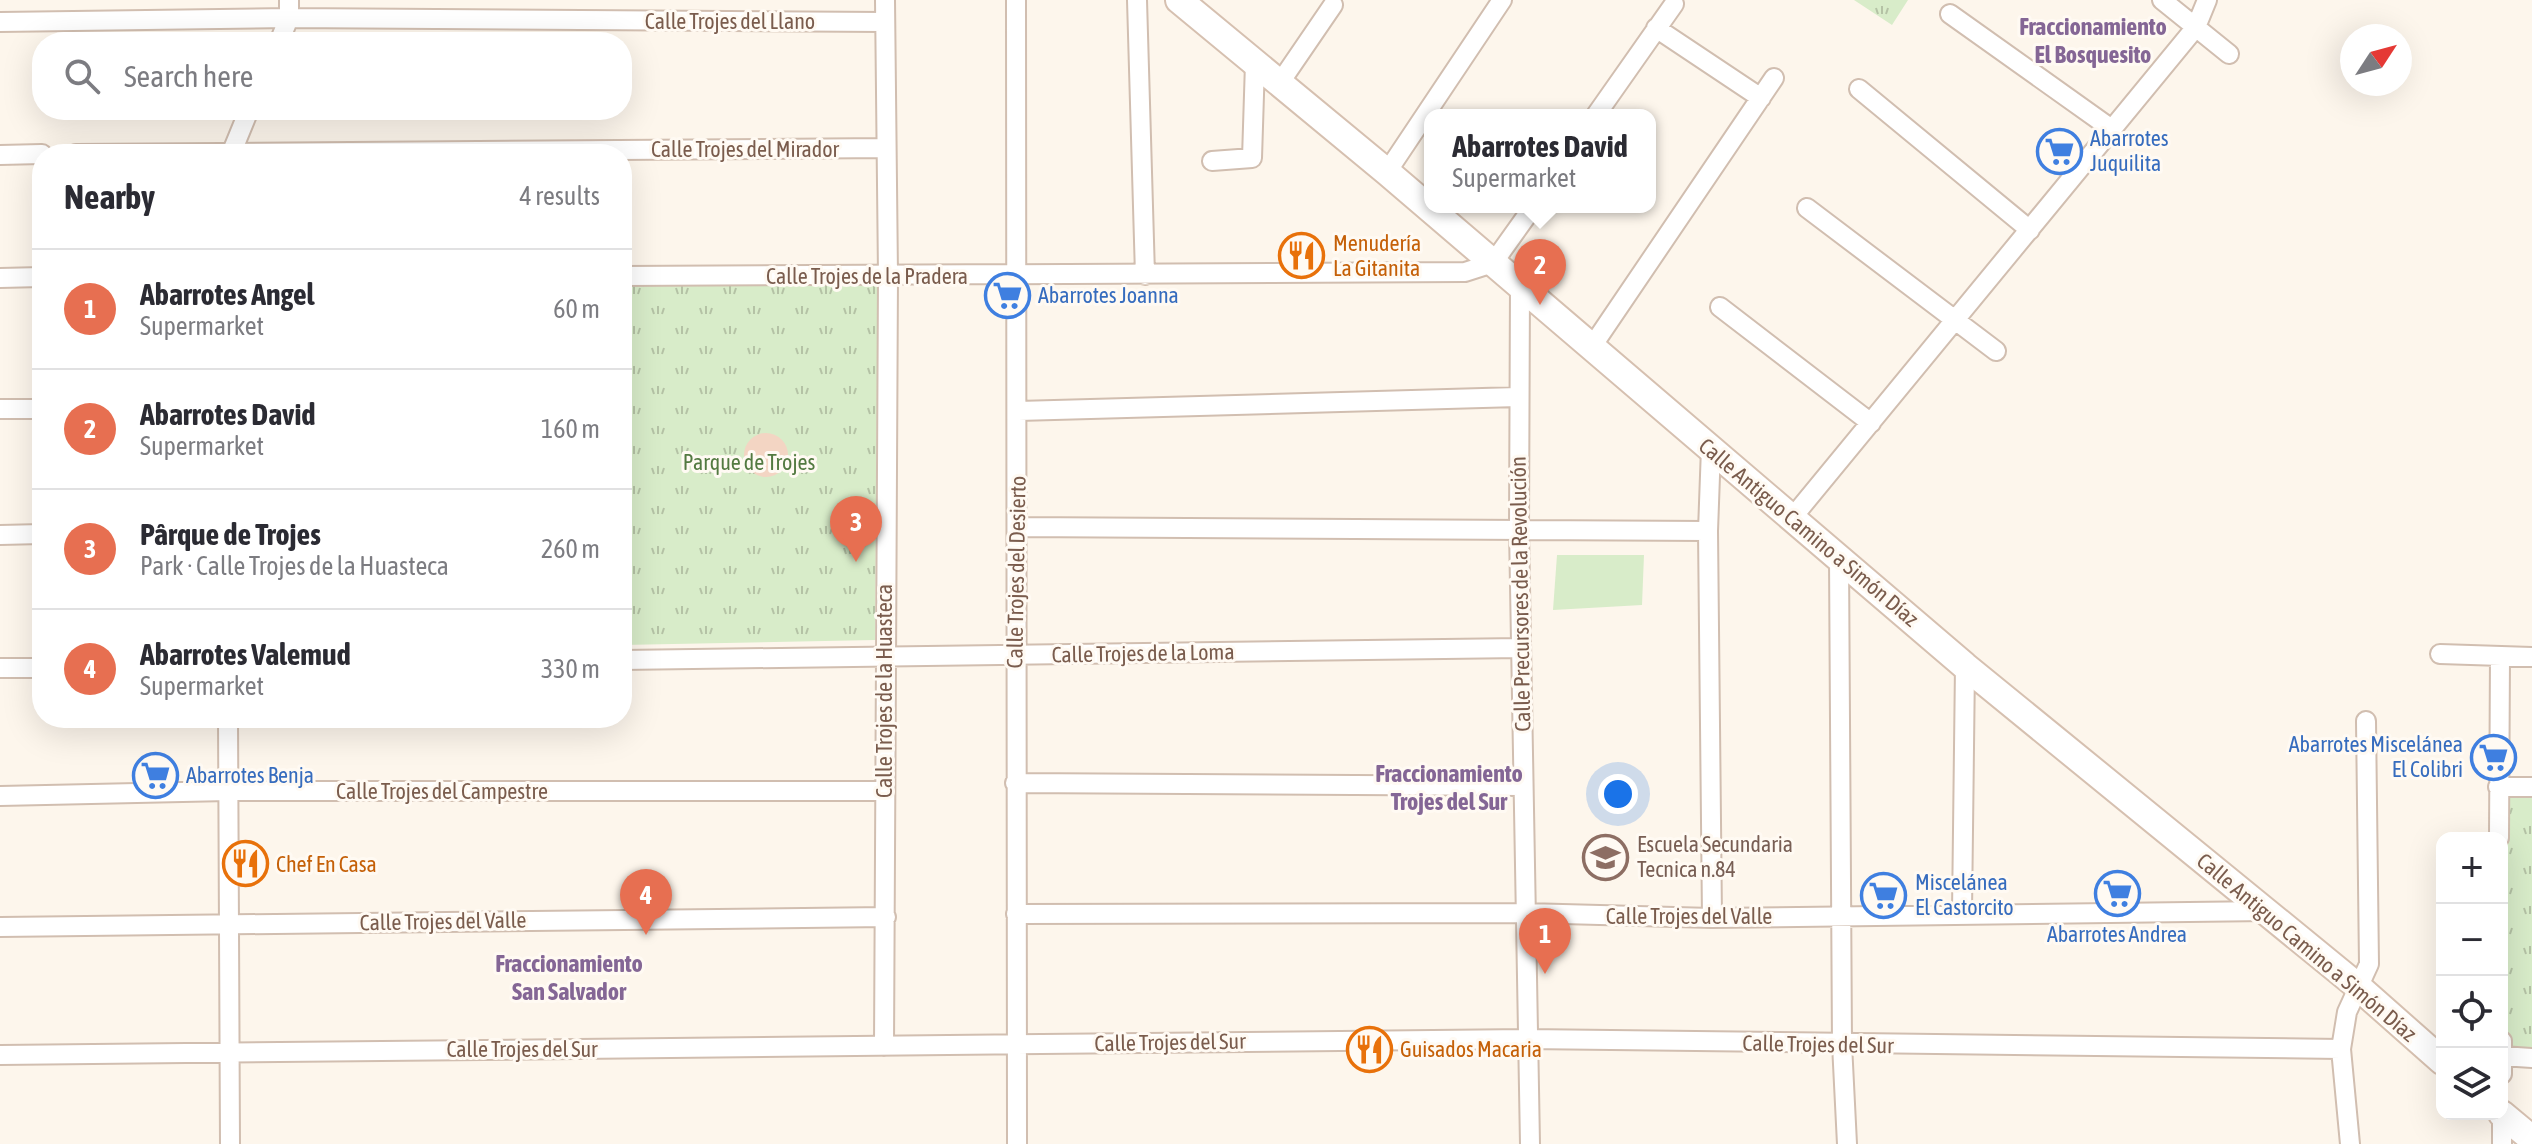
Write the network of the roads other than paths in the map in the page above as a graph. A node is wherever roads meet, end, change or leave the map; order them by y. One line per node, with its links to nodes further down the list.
1 (885, 0): 13 (street, Calle Trojes de la Huasteca)
2 (1016, 0): 41 (street, Calle Trojes del Desierto)
3 (1137, 0): 42 (street)
4 (2162, 0): 14 (street)
5 (2207, 0): 14 (street)
6 (1184, 1): 18 (main road, Calle Antiguo Camino a Simón Díaz)
7 (1493, 3): 23 (street)
8 (1674, 4): 15 (street)
9 (1333, 5): 20 (street)
10 (289, 9): 12 (street, Calle Trojes del Llano); 13 (street, Calle Trojes del Llano); 16 (street)
11 (1950, 14): 27 (street)
12 (0, 22)
13 (885, 22): 29 (street, Calle Trojes de la Huasteca)
14 (2196, 27): 17 (street); 27 (street)
15 (1656, 28): 22 (street); 24 (street)
16 (282, 32)
17 (2229, 54)
18 (1255, 63): 20 (main road, Calle Antiguo Camino a Simón Díaz); 33 (street)
19 (1774, 78): 22 (street)
20 (1279, 84): 34 (main road, Calle Antiguo Camino a Simón Díaz)
21 (1859, 89): 39 (street)
22 (1761, 98): 50 (street)
23 (1427, 109)
24 (1600, 109)
25 (1424, 113): 34 (street)
26 (245, 120): 28 (street)
27 (2113, 130): 39 (street)
28 (235, 144)
29 (886, 148): 30 (street, Calle Trojes del Mirador); 44 (street, Calle Trojes de la Huasteca)
30 (632, 150)
31 (32, 154): 32 (street)
32 (0, 155)
33 (1212, 161)
34 (1387, 172): 35 (main road, Calle Antiguo Camino a Simón Díaz)
35 (1424, 204)
36 (1807, 208): 49 (street)
37 (1435, 213): 40 (main road, Calle Antiguo Camino a Simón Díaz)
38 (1529, 213): 40 (street)
39 (2030, 230): 49 (street)
40 (1493, 263): 42 (street, Calle Trojes de la Pradera); 47 (main road, Calle Antiguo Camino a Simón Díaz)
41 (1017, 275): 42 (street, Calle Trojes de la Pradera); 44 (street, Calle Trojes de la Pradera); 55 (street, Calle Trojes del Desierto)
42 (1145, 275)
43 (632, 276): 44 (street, Calle Trojes de la Pradera)
44 (888, 276): 69 (street, Calle Trojes de la Huasteca)
45 (32, 277): 46 (street)
46 (0, 278)
47 (1520, 285): 50 (main road, Calle Antiguo Camino a Simón Díaz); 52 (street, Calle Precursores de la Revolución)
48 (1720, 307): 56 (street)
49 (1957, 319): 51 (street); 56 (street)
50 (1591, 348): 57 (main road, Calle Antiguo Camino a Simón Díaz)
51 (1996, 351)
52 (1518, 397): 55 (street); 60 (street, Calle Precursores de la Revolución)
53 (0, 409): 54 (street)
54 (32, 409)
55 (1018, 411): 59 (street, Calle Trojes del Desierto)
56 (1871, 423): 58 (street)
57 (1711, 448): 58 (main road, Calle Antiguo Camino a Simón Díaz); 61 (street)
58 (1792, 518): 64 (main road, Calle Antiguo Camino a Simón Díaz)
59 (1017, 527): 60 (street); 68 (street, Calle Trojes del Desierto)
60 (1519, 530): 61 (street); 65 (street, Calle Precursores de la Revolución)
61 (1708, 531): 91 (street)
62 (32, 534): 63 (street)
63 (0, 535)
64 (1839, 558): 72 (main road, Calle Antiguo Camino a Simón Díaz); 89 (street)
65 (1521, 648): 68 (street, Calle Trojes de la Loma); 78 (street, Calle Precursores de la Revolución)
66 (2440, 654): 70 (street)
67 (2529, 654): 70 (street)
68 (1015, 655): 69 (street, Calle Trojes de la Loma); 77 (street, Calle Trojes del Desierto)
69 (884, 656): 71 (street, Calle Trojes de la Loma); 82 (street, Calle Trojes de la Huasteca)
70 (2500, 656): 79 (street)
71 (632, 660)
72 (1965, 666): 85 (main road, Calle Antiguo Camino a Simón Díaz); 86 (street)
73 (0, 668): 74 (street)
74 (32, 668)
75 (2366, 721): 94 (street)
76 (228, 728): 81 (street)
77 (1015, 783): 78 (street); 88 (street, Calle Trojes del Desierto)
78 (1523, 786): 87 (street, Calle Precursores de la Revolución)
79 (2498, 787): 80 (street); 84 (street)
80 (2532, 787)
81 (228, 791): 82 (street, Calle Trojes del Campestre); 83 (street, Calle Trojes del Campestre); 92 (street)
82 (884, 791): 90 (street, Calle Trojes de la Huasteca)
83 (0, 796)
84 (2499, 832)
85 (2267, 911): 86 (street, Calle Trojes del Valle); 94 (main road, Calle Antiguo Camino a Simón Díaz)
86 (1962, 912): 89 (street, Calle Trojes del Valle)
87 (1525, 913): 88 (street, Calle Trojes del Valle); 91 (street, Calle Trojes del Valle); 95 (street, Calle Precursores de la Revolución)
88 (1016, 914): 96 (street, Calle Trojes del Desierto)
89 (1842, 915): 91 (street, Calle Trojes del Valle); 97 (street)
90 (886, 917): 92 (street, Calle Trojes del Valle); 98 (street, Calle Trojes de la Huasteca)
91 (1712, 918)
92 (229, 924): 93 (street, Calle Trojes del Valle); 100 (street)
93 (0, 927)
94 (2356, 985): 99 (street); 102 (main road, Calle Antiguo Camino a Simón Díaz)
95 (1527, 1039): 96 (street, Calle Trojes del Sur); 97 (street, Calle Trojes del Sur); 110 (street, Calle Precursores de la Revolución)
96 (1015, 1044): 98 (street, Calle Trojes del Sur); 109 (street, Calle Trojes del Desierto)
97 (1842, 1044): 99 (street, Calle Trojes del Sur); 111 (street)
98 (884, 1046): 100 (street, Calle Trojes del Sur)
99 (2341, 1049): 112 (street)
100 (228, 1051): 101 (street, Calle Trojes del Sur); 108 (street)
101 (0, 1055)
102 (2436, 1056)
103 (2508, 1056): 104 (street)
104 (2532, 1058)
105 (2508, 1119): 107 (main road)
106 (2502, 1120): 113 (street)
107 (2532, 1139)
108 (230, 1144)
109 (1017, 1144)
110 (1530, 1144)
111 (1847, 1144)
112 (2350, 1144)
113 (2502, 1144)

